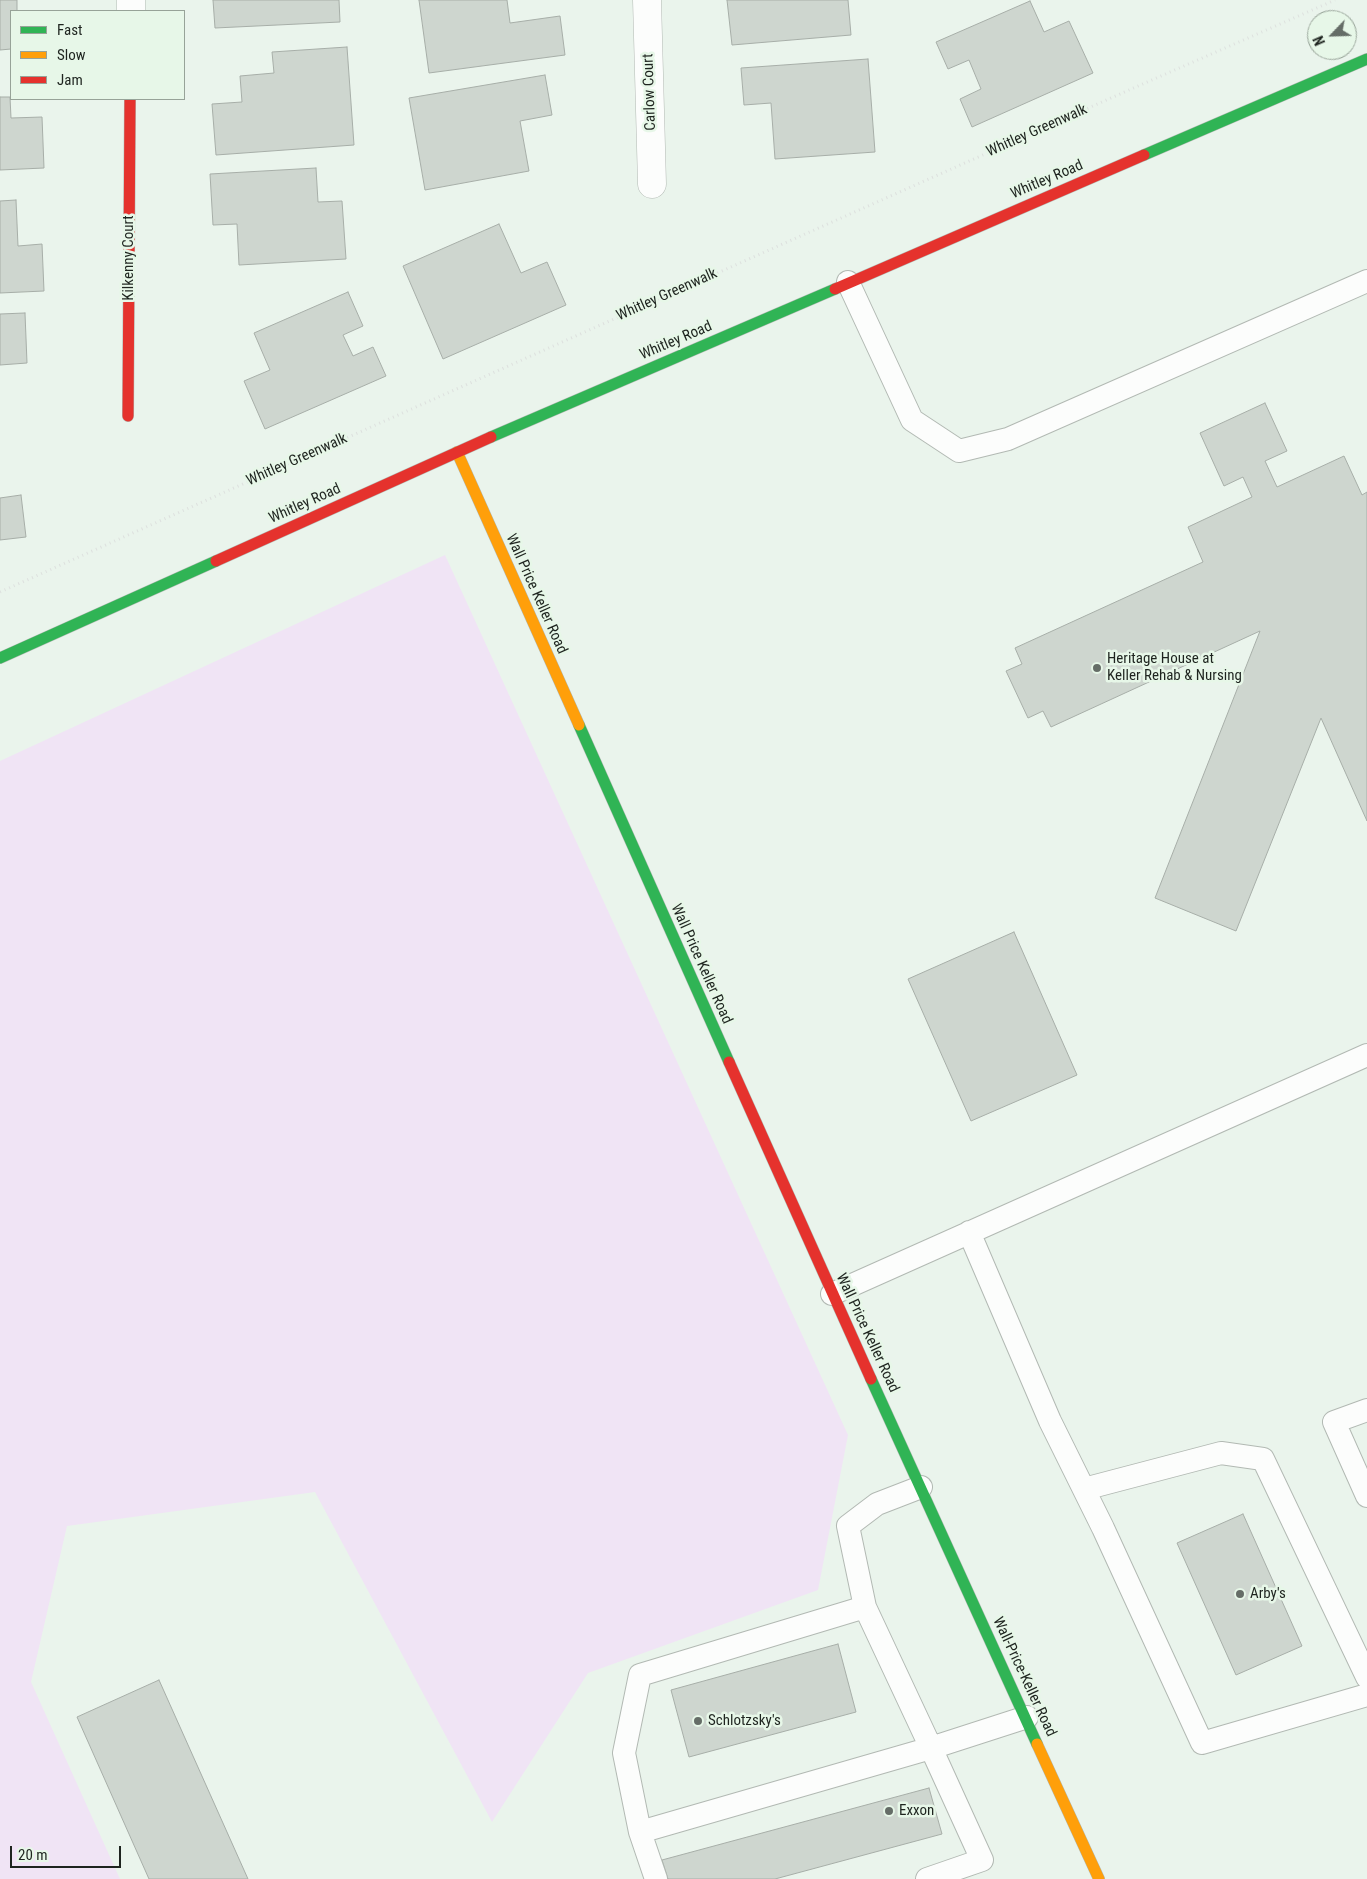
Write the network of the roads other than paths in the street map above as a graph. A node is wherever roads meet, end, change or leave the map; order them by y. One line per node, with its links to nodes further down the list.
1 (647, 0): 4 (street, Carlow Court)
2 (1367, 59): 6 (street, Whitley Road)
3 (130, 100): 7 (street, Kilkenny Court)
4 (652, 184)
5 (1367, 281): 6 (lane)
6 (848, 282): 8 (street, Whitley Road)
7 (128, 416)
8 (456, 452): 9 (street, Whitley Road); 12 (street, Wall Price Keller Road)
9 (0, 658)
10 (1367, 1055): 11 (lane)
11 (970, 1232): 12 (lane); 15 (lane)
12 (832, 1294): 14 (street, Wall Price Keller Road)
13 (1367, 1410): 16 (lane)
14 (921, 1487): 17 (lane); 20 (street, Wall-Price-Keller Road)
15 (1084, 1489): 18 (lane); 19 (lane)
16 (1367, 1496)
17 (865, 1607): 21 (lane); 22 (lane)
18 (1367, 1677)
19 (1367, 1695)
20 (1027, 1717): 21 (lane); 25 (street, Wall-Price-Keller Road)
21 (931, 1748): 22 (lane); 24 (lane)
22 (640, 1832): 23 (lane)
23 (656, 1879)
24 (927, 1879)
25 (1100, 1879)

